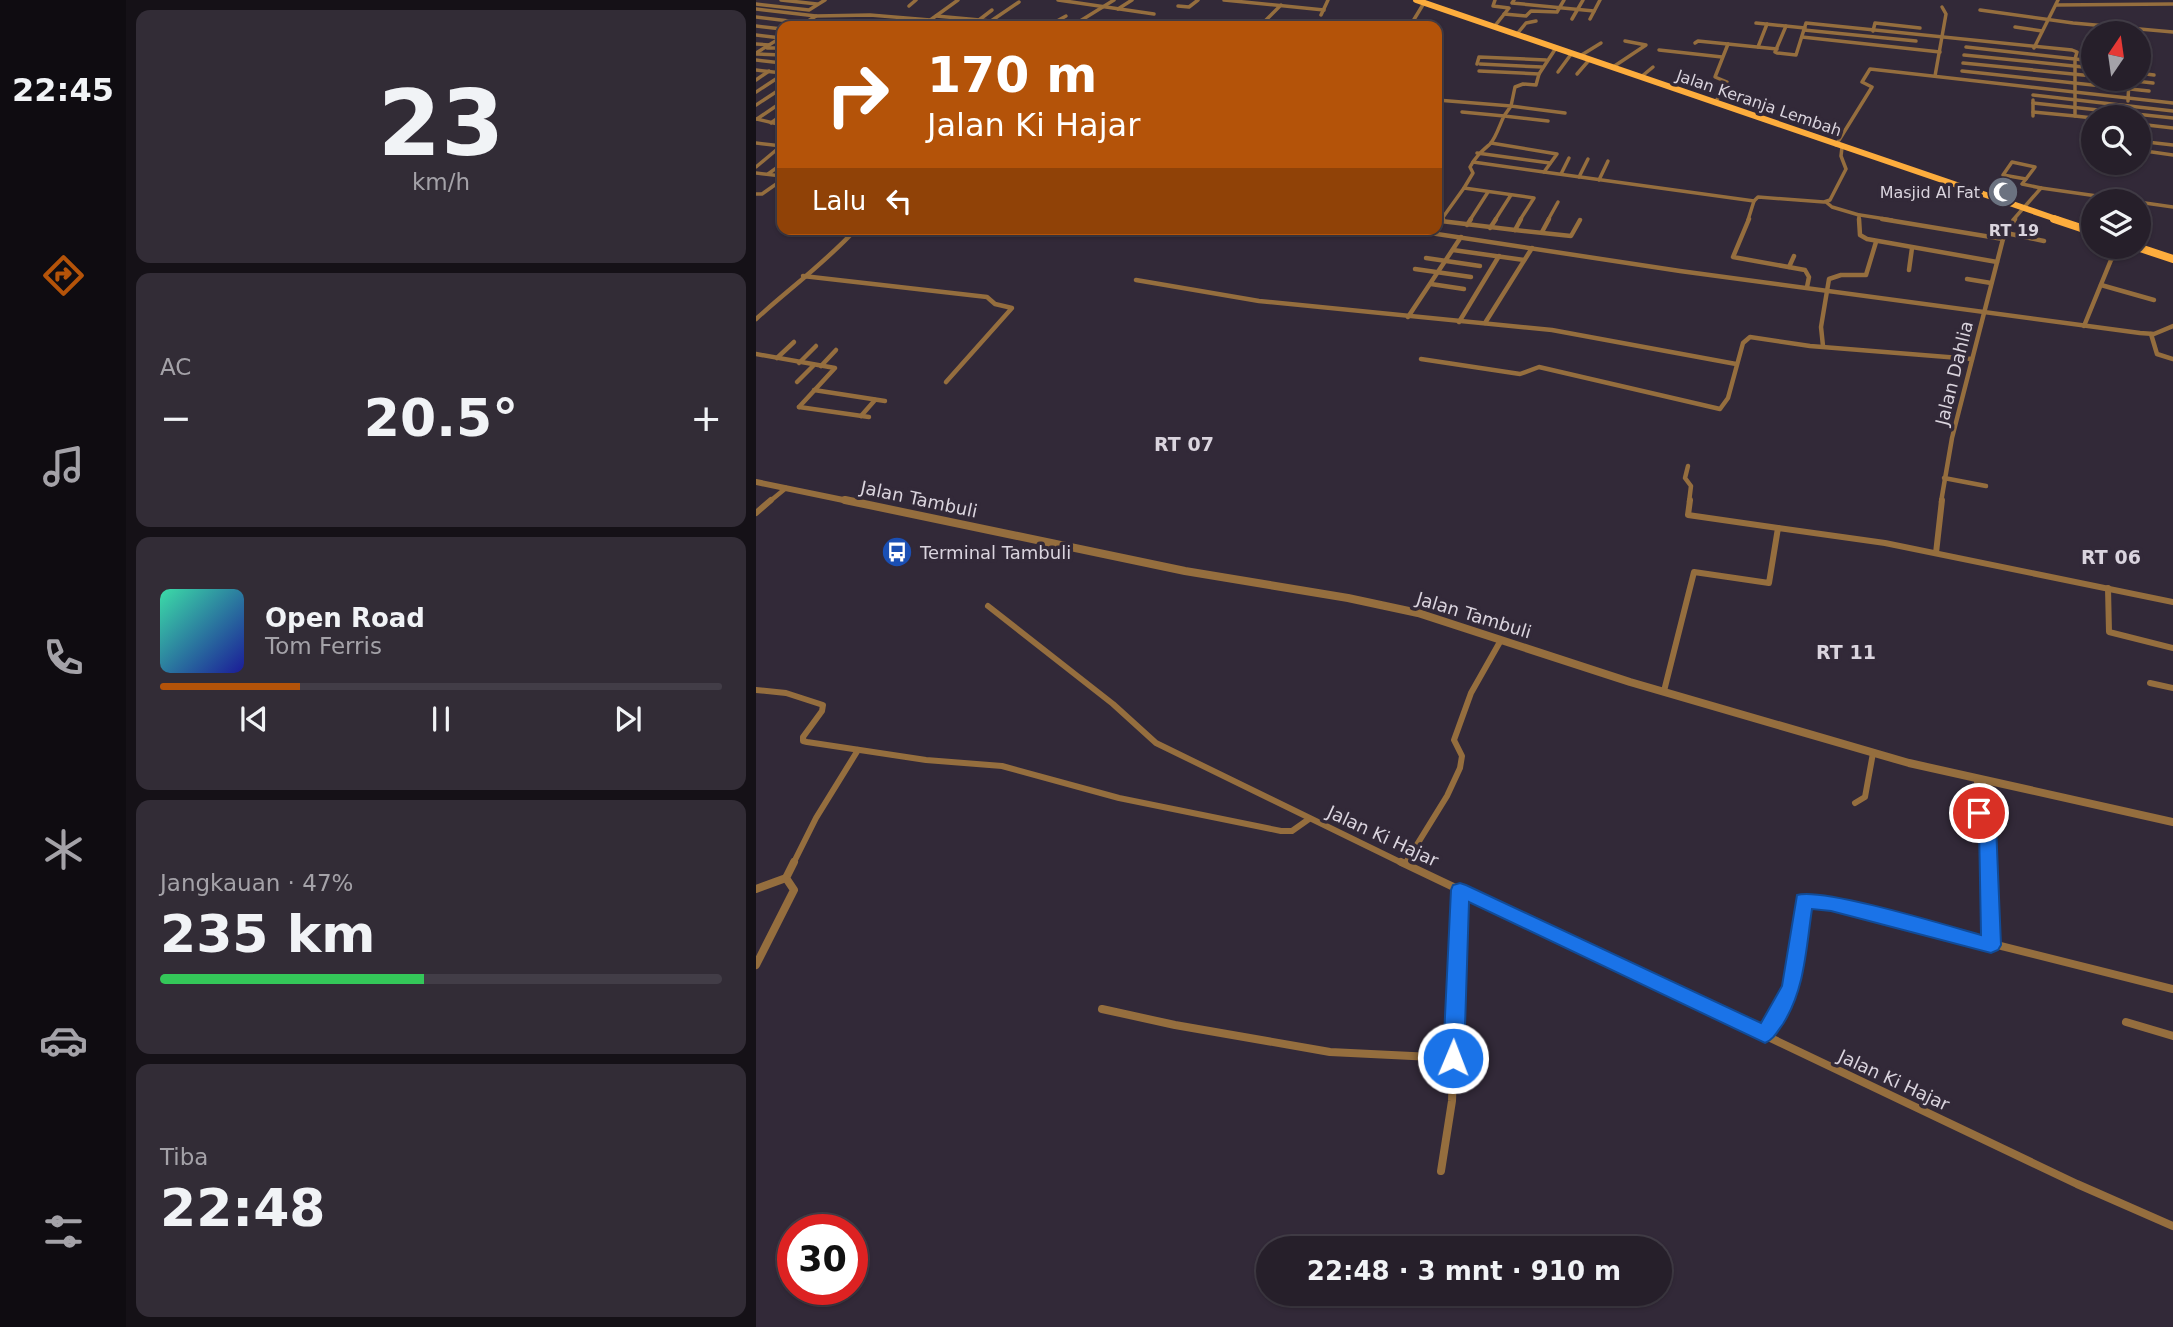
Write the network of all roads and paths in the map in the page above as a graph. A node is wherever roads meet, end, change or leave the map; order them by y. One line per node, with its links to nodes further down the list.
1 (782, 0): 24 (street)
2 (825, 0): 24 (street)
3 (916, 0): 26 (street)
4 (958, 0): 40 (street)
5 (1058, 0): 27 (street)
6 (1112, 0): 27 (street)
7 (1132, 0): 31 (street)
8 (1198, 0): 28 (street)
9 (1224, 0): 16 (street)
10 (1304, 0): 29 (street)
11 (1328, 0): 29 (street)
12 (1494, 0): 23 (street)
13 (1564, 0): 32 (street)
14 (1583, 0): 34 (street)
15 (1600, 0): 36 (street)
16 (1252, 1): 20 (street)
17 (1418, 1): 21 (main road, Jalan Keranja Lembah); 58 (street)
18 (1019, 2): 54 (street)
19 (2057, 2): 25 (street); 47 (street)
20 (1279, 3): 29 (street); 57 (street)
21 (1436, 3): 65 (main road, Jalan Keranja Lembah)
22 (757, 4): 24 (street); 39 (street)
23 (1512, 4): 32 (street); 38 (street)
24 (818, 5)
25 (2173, 5)
26 (909, 6)
27 (1104, 6): 31 (street); 56 (street)
28 (1178, 6)
29 (1298, 7)
30 (1942, 7): 79 (street)
31 (1118, 9): 37 (street)
32 (1560, 9): 34 (street); 38 (street)
33 (992, 10): 49 (street)
34 (1577, 10): 36 (street); 45 (street)
35 (1980, 10): 47 (street)
36 (1594, 11): 46 (street)
37 (1154, 13)
38 (1504, 14): 65 (street)
39 (816, 16): 43 (street); 51 (street)
40 (936, 16): 44 (street); 48 (street)
41 (1066, 16): 55 (street)
42 (756, 17): 50 (street)
43 (903, 18): 48 (street); 52 (street)
44 (954, 18): 49 (street); 53 (street)
45 (1572, 19)
46 (1590, 19)
47 (2048, 19): 71 (street); 72 (street)
48 (930, 20)
49 (977, 20): 54 (street)
50 (789, 21)
51 (809, 21)
52 (899, 21)
53 (950, 21)
54 (993, 21)
55 (1056, 21)
56 (1080, 21)
57 (1264, 21)
58 (1412, 21)
59 (1536, 21): 73 (street)
60 (1922, 21): 69 (street)
61 (1756, 23): 62 (street)
62 (1768, 24): 64 (street); 92 (street)
63 (756, 26): 68 (street)
64 (1786, 26): 66 (street); 98 (street)
65 (1494, 27): 73 (main road, Jalan Keranja Lembah)
66 (1805, 27): 70 (street); 77 (street); 78 (street)
67 (2015, 27): 71 (street)
68 (777, 28)
69 (1920, 28): 70 (street); 75 (street)
70 (1873, 30): 75 (street); 78 (street)
71 (2042, 31): 94 (street)
72 (2173, 32)
73 (1517, 34): 96 (main road, Jalan Keranja Lembah)
74 (756, 35): 80 (street)
75 (1919, 35): 79 (street); 84 (street)
76 (1743, 36): 90 (street)
77 (1802, 37): 89 (street); 98 (street)
78 (1871, 37): 84 (street); 89 (street)
79 (1942, 37): 81 (street); 102 (street)
80 (777, 38)
81 (1967, 40): 93 (street); 94 (street)
82 (777, 41): 91 (street)
83 (1625, 41): 123 (street)
84 (1916, 41): 99 (street)
85 (1601, 43): 107 (street)
86 (1695, 43): 88 (street)
87 (756, 44): 91 (street)
88 (1727, 44): 90 (street); 111 (street)
89 (1870, 44): 99 (street)
90 (1740, 45): 92 (street)
91 (767, 47): 95 (street); 103 (street)
92 (1758, 47): 98 (street)
93 (1966, 47): 105 (street); 109 (street)
94 (2035, 47): 105 (street); 113 (street)
95 (777, 48)
96 (1556, 48): 107 (main road, Jalan Keranja Lembah); 114 (street)
97 (1707, 48): 108 (street)
98 (1777, 49)
99 (1916, 49): 102 (street)
100 (1659, 50): 101 (street)
101 (1666, 51): 104 (street); 110 (street)
102 (1940, 51): 140 (street)
103 (756, 53): 106 (street)
104 (1688, 54): 108 (street); 117 (street)
105 (2034, 54): 113 (street); 118 (street)
106 (777, 55)
107 (1576, 55): 112 (main road, Jalan Keranja Lembah); 131 (street)
108 (1704, 55): 111 (street)
109 (1965, 55): 118 (street); 120 (street)
110 (1664, 57)
111 (1722, 57): 156 (street)
112 (1590, 59): 123 (main road, Jalan Keranja Lembah); 134 (street)
113 (2075, 59): 115 (street); 121 (street)
114 (1546, 60): 122 (street); 122 (street)
115 (2081, 60)
116 (756, 61): 119 (street)
117 (1684, 62)
118 (2034, 62): 121 (street); 127 (street)
119 (777, 63)
120 (1963, 63): 127 (street); 130 (street)
121 (2076, 66): 125 (street); 135 (street)
122 (1542, 67): 133 (street)
123 (1613, 67): 139 (main road, Jalan Keranja Lembah)
124 (1653, 67): 139 (street)
125 (2081, 67)
126 (756, 70): 128 (street)
127 (2034, 70): 135 (street); 142 (street)
128 (769, 71): 132 (street); 144 (street)
129 (1479, 71): 133 (street)
130 (1962, 71): 142 (street); 143 (street)
131 (1558, 72)
132 (777, 73)
133 (1539, 74): 163 (street)
134 (1577, 74)
135 (2075, 74): 136 (street); 145 (street)
136 (2081, 75)
137 (2151, 75): 138 (street)
138 (2154, 75)
139 (1641, 76): 156 (main road, Jalan Keranja Lembah)
140 (1935, 76): 143 (street); 187 (street)
141 (777, 78): 151 (street)
142 (2033, 78): 145 (street); 147 (street)
143 (1961, 79): 147 (street)
144 (756, 80)
145 (2075, 83): 146 (street); 150 (street)
146 (2081, 84)
147 (2033, 87): 150 (street); 152 (street)
148 (777, 91): 159 (street)
149 (2129, 91): 153 (street)
150 (2076, 92): 153 (street); 155 (street)
151 (756, 93)
152 (2033, 95): 155 (street); 157 (street)
153 (2128, 97): 158 (street); 162 (street)
154 (1442, 100): 163 (street)
155 (2075, 100): 161 (street); 164 (street)
156 (1715, 103): 187 (main road, Jalan Keranja Lembah)
157 (2033, 103): 164 (street); 170 (street)
158 (2173, 103)
159 (756, 105)
160 (777, 105): 175 (street)
161 (2120, 105)
162 (2129, 105)
163 (1511, 106): 169 (street); 171 (street)
164 (2075, 108): 166 (street); 170 (street)
165 (2151, 108): 167 (street)
166 (2081, 109)
167 (2173, 111)
168 (1462, 112): 171 (street)
169 (1565, 113)
170 (2075, 116): 172 (street)
171 (1504, 117): 177 (street); 184 (street)
172 (2081, 117)
173 (2151, 117): 174 (street)
174 (2173, 118)
175 (756, 119): 178 (street)
176 (777, 119): 178 (street)
177 (1548, 121)
178 (771, 123): 179 (street)
179 (777, 124)
180 (2151, 125): 181 (street)
181 (2173, 128)
182 (2151, 142): 186 (street)
183 (756, 143): 185 (street)
184 (1491, 143): 190 (street); 196 (street)
185 (777, 145)
186 (2173, 145)
187 (1839, 146): 216 (street); 219 (main road, Jalan Keranja Lembah)
188 (777, 150): 197 (street)
189 (2151, 152): 191 (street)
190 (1477, 153): 195 (street); 196 (street)
191 (2173, 155)
192 (1569, 158): 202 (street)
193 (1588, 159): 204 (street)
194 (1608, 161): 205 (street)
195 (1473, 162): 199 (street); 208 (street)
196 (1550, 163): 199 (street)
197 (756, 167)
198 (777, 168): 201 (street)
199 (1545, 172): 202 (street)
200 (756, 173): 201 (street)
201 (768, 174): 203 (street)
202 (1561, 174): 204 (street)
203 (777, 177)
204 (1579, 177): 205 (street)
205 (1599, 180): 214 (street)
206 (2026, 180): 206 (street); 209 (street)
207 (777, 182): 211 (street)
208 (1464, 188): 210 (street); 221 (street)
209 (2041, 188): 212 (street); 219 (street, Jalan Dahlia)
210 (1488, 192): 213 (street); 224 (street)
211 (756, 194)
212 (2081, 194)
213 (1511, 195): 225 (street); 227 (street)
214 (1754, 201): 216 (street); 250 (street)
215 (1558, 202): 228 (street)
216 (1826, 202): 220 (street)
217 (2151, 204): 218 (street)
218 (2173, 207)
219 (2024, 209): 226 (main road, Jalan Keranja Lembah); 229 (street, Jalan Dahlia)
220 (1859, 215): 234 (street); 236 (street)
221 (1442, 220)
222 (1580, 220): 228 (street)
223 (1442, 221): 224 (street)
224 (1463, 224): 225 (street); 232 (street)
225 (1490, 228): 227 (street)
226 (2081, 228)
227 (1514, 231): 228 (street)
228 (1542, 232)
229 (2006, 233): 234 (street, Jalan Dahlia); 235 (street)
230 (850, 235): 254 (street)
231 (1442, 235): 232 (street)
232 (1452, 236): 233 (street)
233 (1461, 237): 237 (street); 239 (street)
234 (2003, 239): 248 (street, Jalan Dahlia)
235 (2044, 241)
236 (1876, 242): 238 (street); 263 (street)
237 (1532, 248): 246 (street); 261 (street)
238 (1912, 248): 248 (street); 252 (street)
239 (1453, 250): 241 (street); 247 (street)
240 (2151, 252): 245 (main road)
241 (1499, 256): 246 (street); 268 (street)
242 (1794, 256): 250 (street)
243 (1426, 258): 247 (street)
244 (2112, 259): 260 (street)
245 (2173, 259)
246 (1524, 260): 269 (street)
247 (1446, 261): 249 (street); 253 (street)
248 (1997, 262): 258 (street, Jalan Dahlia)
249 (1480, 266)
250 (1789, 267): 261 (street)
251 (1415, 269): 253 (street)
252 (1909, 270)
253 (1439, 272): 255 (street); 259 (street)
254 (803, 276): 267 (street); 289 (street)
255 (1471, 277)
256 (1967, 279): 258 (street)
257 (1136, 280): 266 (street)
258 (1991, 283): 265 (street, Jalan Dahlia)
259 (1431, 284): 262 (street); 266 (street)
260 (2101, 285): 264 (street); 270 (street)
261 (1807, 287): 263 (street)
262 (1464, 289)
263 (1829, 290): 265 (street); 277 (street)
264 (2154, 300)
265 (1984, 311): 270 (street); 282 (street, Jalan Dahlia)
266 (1408, 317): 268 (street)
267 (756, 320)
268 (1459, 322): 269 (street)
269 (1485, 323): 285 (street)
270 (2084, 326): 272 (street)
271 (2173, 326): 273 (street)
272 (2140, 333): 273 (street); 275 (street)
273 (2151, 334): 283 (street)
274 (794, 342): 280 (street)
275 (2141, 342)
276 (816, 346): 284 (street)
277 (1823, 346): 282 (street); 285 (street)
278 (836, 350): 287 (street)
279 (756, 354): 280 (street)
280 (777, 358): 284 (street)
281 (1422, 359): 285 (street)
282 (1972, 359): 296 (street, Jalan Dahlia)
283 (2173, 359)
284 (799, 363): 286 (street)
285 (1736, 363)
286 (814, 365): 287 (street); 288 (street)
287 (821, 366): 290 (street)
288 (797, 382)
289 (946, 382)
290 (814, 390): 291 (street); 293 (street)
291 (875, 400): 292 (street); 293 (street)
292 (886, 401)
293 (861, 416): 294 (street)
294 (869, 417)
295 (1688, 466): 301 (street)
296 (1944, 478): 298 (street); 302 (street, Jalan Dahlia)
297 (756, 482): 299 (street, Jalan Tambuli)
298 (1986, 486)
299 (786, 488): 300 (street); 306 (street, Jalan Tambuli)
300 (756, 513)
301 (1778, 528): 302 (street); 311 (street)
302 (1936, 553): 303 (street)
303 (2108, 588): 304 (street); 307 (street)
304 (2173, 601)
305 (988, 606): 316 (street, Jalan Ki Hajar)
306 (1501, 640): 311 (street, Jalan Tambuli); 318 (street)
307 (2173, 648)
308 (2150, 683): 309 (street)
309 (2173, 688)
310 (756, 690): 312 (street)
311 (1664, 691): 313 (street, Jalan Tambuli)
312 (858, 750): 316 (street); 319 (street)
313 (1873, 753): 314 (street, Jalan Tambuli); 315 (street)
314 (1977, 780): 317 (street, Jalan Tambuli); 322 (street)
315 (1855, 803)
316 (1309, 819): 318 (street, Jalan Ki Hajar)
317 (2173, 822)
318 (1405, 864): 321 (street, Jalan Ki Hajar)
319 (786, 878): 320 (street); 323 (street)
320 (756, 889)
321 (1460, 890): 327 (street, Jalan Ki Hajar); 329 (street)
322 (1991, 945): 324 (street); 327 (street)
323 (756, 965)
324 (2173, 989)
325 (1102, 1009): 329 (street)
326 (2126, 1022): 328 (street)
327 (1765, 1034): 331 (street, Jalan Ki Hajar)
328 (2173, 1036)
329 (1453, 1058): 330 (street)
330 (1441, 1171)
331 (2173, 1226)

